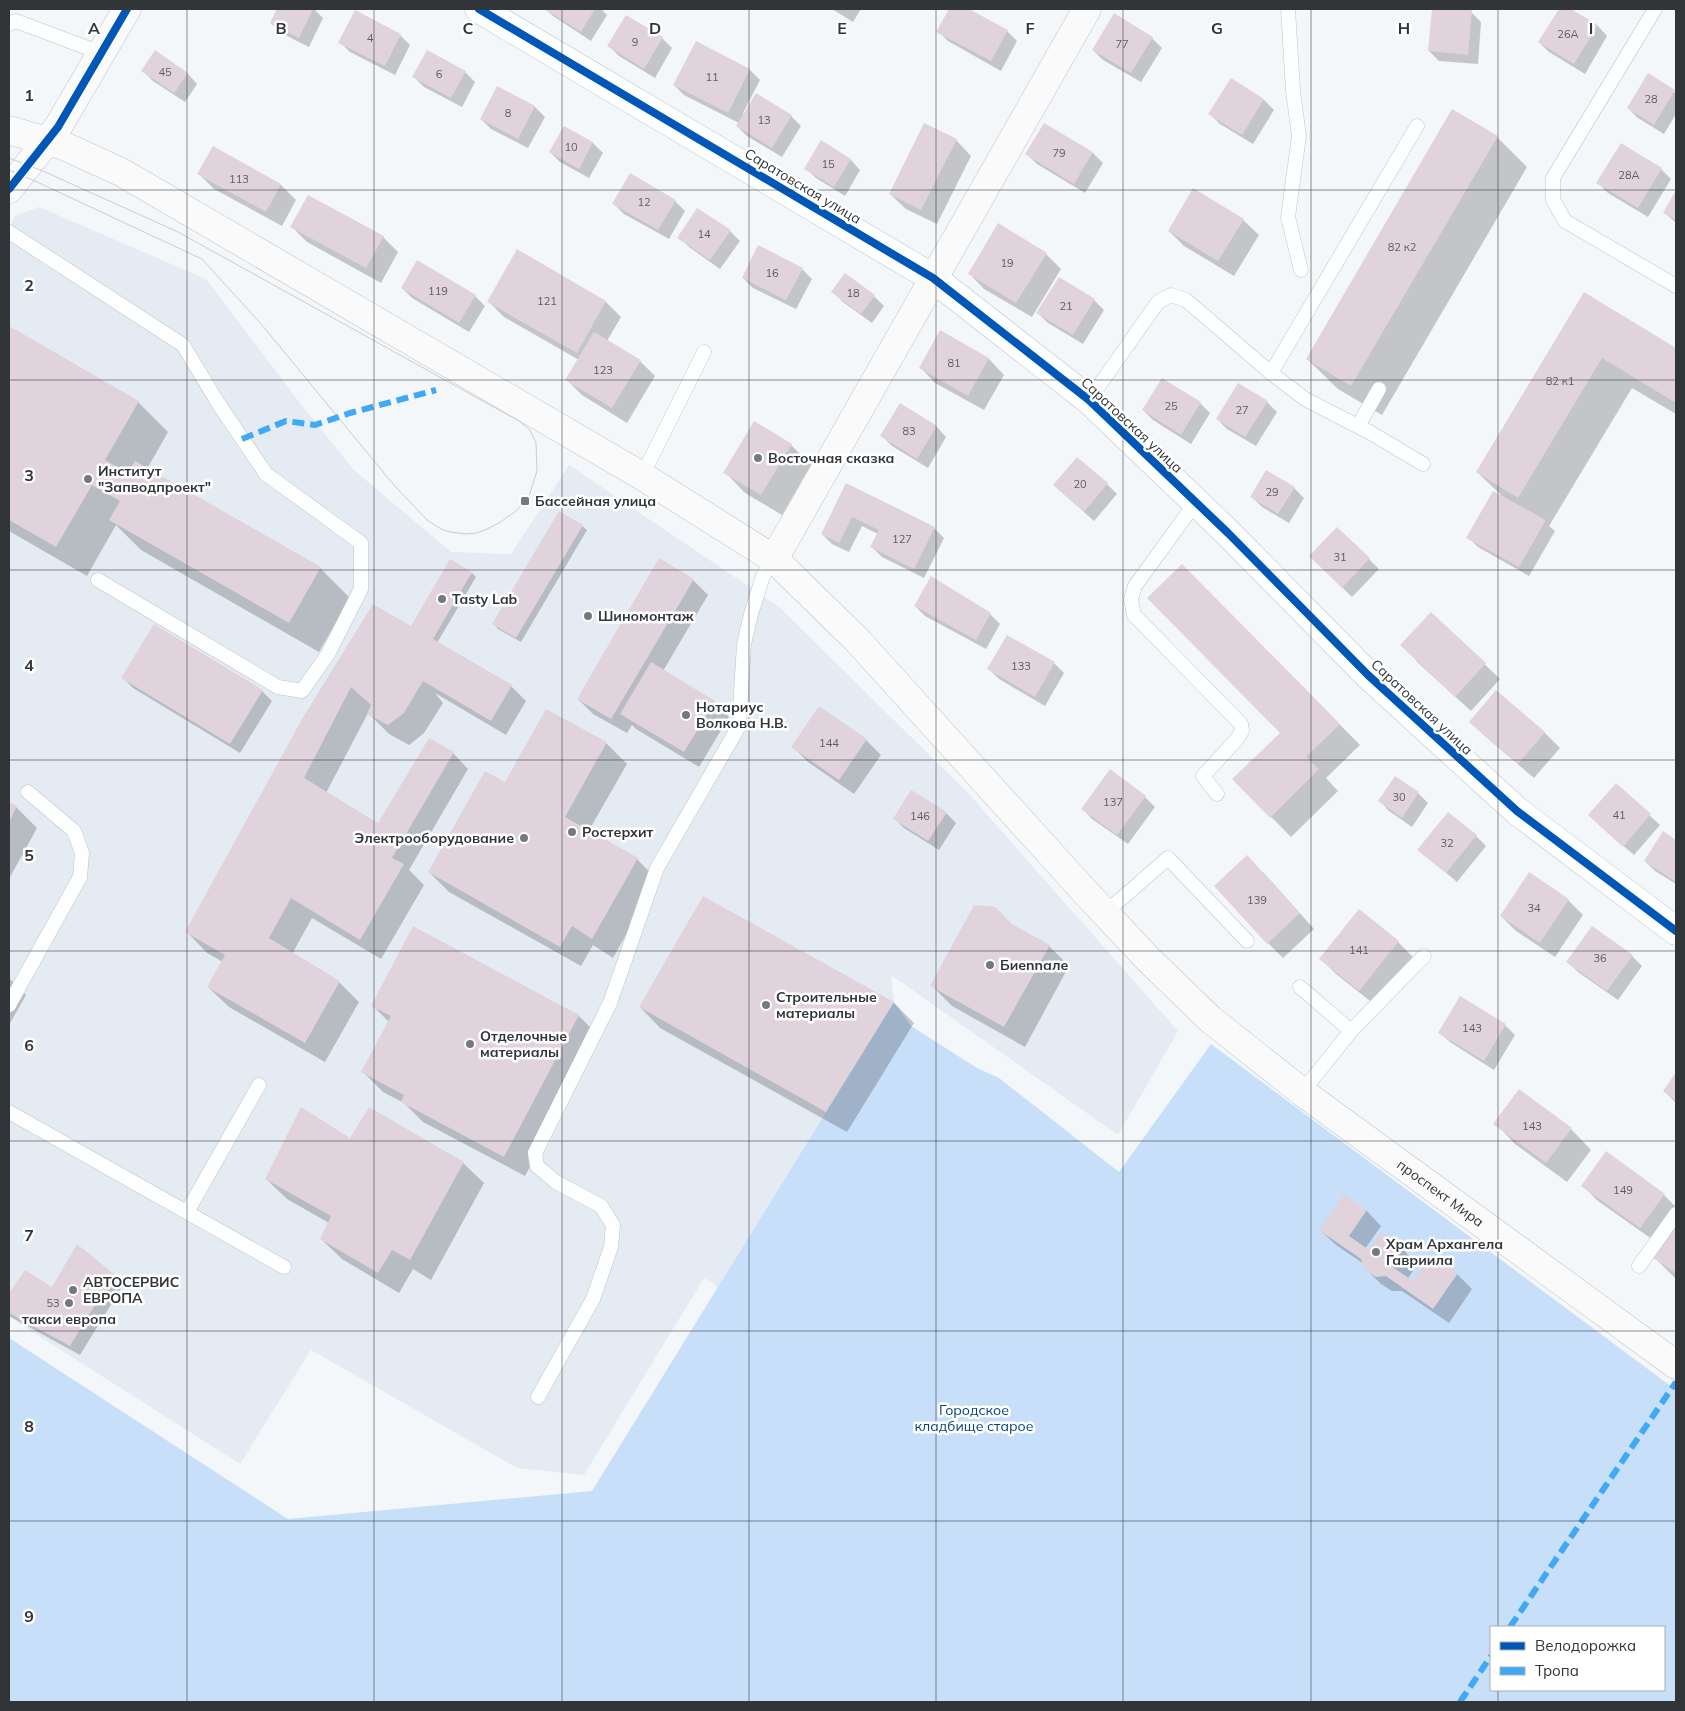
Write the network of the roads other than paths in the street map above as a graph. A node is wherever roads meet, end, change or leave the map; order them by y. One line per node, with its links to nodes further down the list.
1 (128, 9): 7 (main road)
2 (479, 9): 14 (street, Саратовская улица)
3 (1288, 9): 13 (lane)
4 (1655, 9): 15 (lane)
5 (1078, 12): 14 (main road)
6 (11, 21): 7 (lane)
7 (101, 53): 10 (main road)
8 (1418, 126): 17 (lane)
9 (9, 130): 10 (main road, проспект Мира)
10 (46, 141): 11 (main road); 22 (main road, проспект Мира)
11 (9, 189)
12 (9, 232): 25 (lane)
13 (1301, 270)
14 (933, 278): 19 (street, Саратовская улица); 24 (main road)
15 (1676, 286)
16 (704, 352): 22 (lane)
17 (1271, 373): 19 (lane); 20 (lane)
18 (1380, 389): 20 (lane)
19 (1088, 400): 23 (street, Саратовская улица)
20 (1358, 426): 21 (lane)
21 (1424, 464)
22 (642, 476): 24 (main road, проспект Мира)
23 (1196, 502): 27 (lane); 29 (street, Саратовская улица)
24 (774, 559): 28 (main road, проспект Мира); 43 (lane)
25 (98, 580)
26 (28, 792): 33 (lane)
27 (1218, 794)
28 (1105, 913): 30 (lane); 36 (main road, проспект Мира)
29 (1676, 931)
30 (1247, 941)
31 (1424, 956): 34 (lane)
32 (1300, 986): 34 (lane)
33 (9, 1005)
34 (1351, 1031): 36 (lane)
35 (259, 1085): 38 (lane)
36 (1302, 1092): 42 (main road, проспект Мира)
37 (9, 1112): 38 (lane)
38 (187, 1212): 40 (lane)
39 (1676, 1214): 41 (lane)
40 (284, 1266)
41 (1640, 1266)
42 (1676, 1365)
43 (538, 1397)

